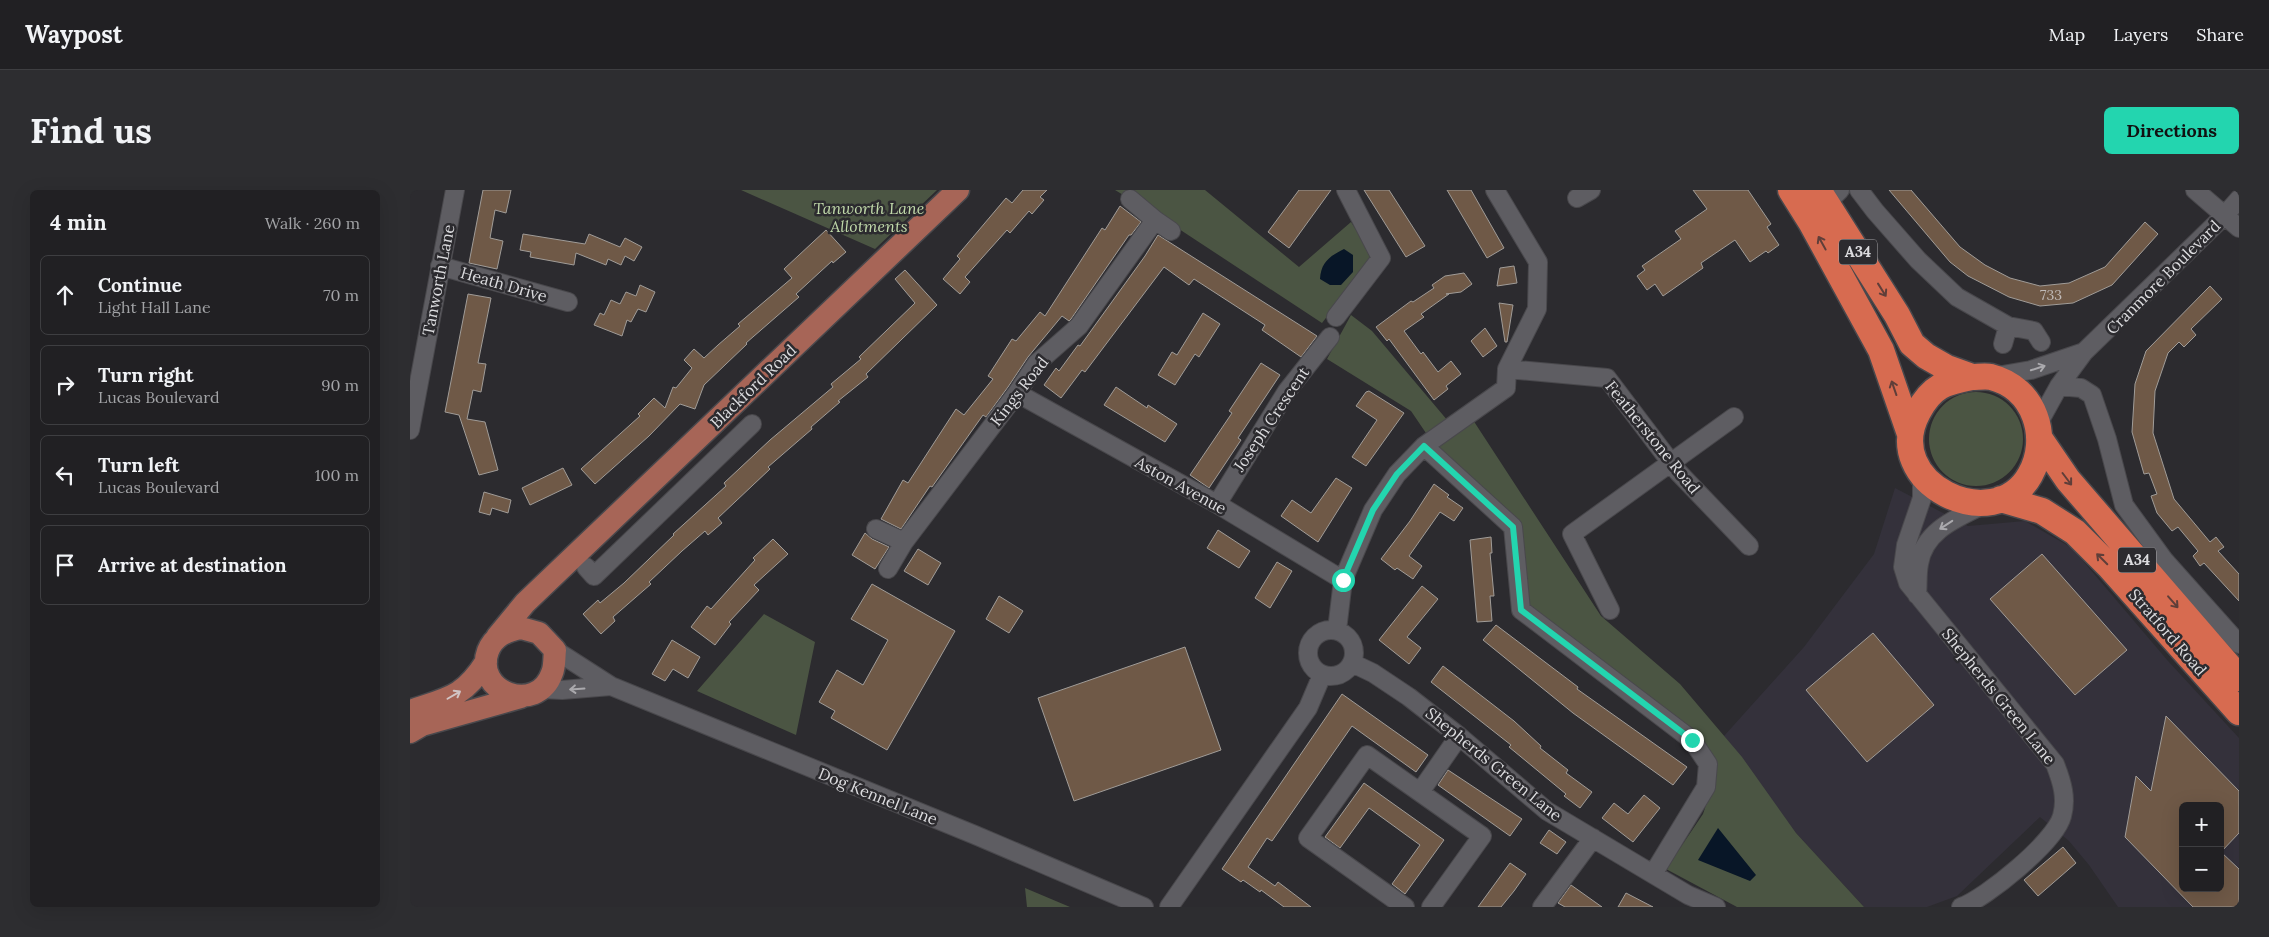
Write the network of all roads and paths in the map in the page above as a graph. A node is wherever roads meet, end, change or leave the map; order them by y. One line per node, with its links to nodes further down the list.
1 (455, 190): 15 (street, Tanworth Lane)
2 (958, 190): 27 (main road, Blackford Road)
3 (1346, 190): 17 (street)
4 (1495, 190): 23 (street)
5 (1791, 190): 31 (highway, A34, one-way to 5)
6 (1859, 190): 18 (street)
7 (2195, 190): 11 (street)
8 (1829, 194): 24 (highway, A34, one-way to 24)
9 (1130, 199): 12 (street)
10 (2239, 199): 11 (street, Cranmore Boulevard)
11 (2225, 216): 13 (street); 22 (street, Cranmore Boulevard)
12 (1155, 220): 14 (street); 26 (street, Kings Road)
13 (2239, 228)
14 (1171, 231)
15 (440, 266): 16 (street, Heath Drive); 29 (street, Tanworth Lane)
16 (568, 302)
17 (1336, 317)
18 (2008, 326): 20 (street); 21 (street)
19 (1330, 337): 36 (street, Joseph Crescent)
20 (2041, 342)
21 (2003, 344)
22 (2084, 352): 24 (street, Cranmore Boulevard, one-way to 22); 25 (street, Cranmore Boulevard)
23 (1507, 368): 32 (street); 33 (street, Featherstone Road)
24 (1982, 377): 30 (highway, A34); 31 (highway, A34)
25 (2059, 386): 30 (street, Cranmore Boulevard); 49 (street)
26 (1017, 393): 36 (street, Aston Avenue); 38 (street, Kings Road)
27 (721, 417): 40 (street); 43 (main road, Blackford Road)
28 (1734, 417): 33 (street)
29 (410, 430)
30 (2039, 431): 35 (highway); 54 (highway, Stratford Road / A34, one-way to 54)
31 (1910, 434): 34 (highway, A34)
32 (1424, 446): 42 (street); 64 (street)
33 (1671, 463): 39 (street, Featherstone Road); 45 (street)
34 (1922, 474): 35 (highway, A34); 44 (street, Shepherds Green Lane)
35 (1995, 500): 44 (street, one-way to 44); 59 (highway, Stratford Road / A34, one-way to 35)
36 (1217, 504): 42 (street, Aston Avenue)
37 (876, 529): 38 (street)
38 (904, 542): 41 (street, Kings Road)
39 (1749, 546)
40 (586, 567)
41 (888, 569)
42 (1343, 580): 46 (street)
43 (547, 582): 47 (main road, Blackford Road); 48 (main road, Blackford Road)
44 (1917, 596): 72 (street, Shepherds Green Lane)
45 (1610, 610)
46 (1337, 630): 52 (street); 53 (street)
47 (539, 633): 48 (main road); 50 (main road)
48 (498, 637): 51 (main road)
49 (2239, 644)
50 (555, 650): 55 (street, Dog Kennel Lane); 56 (main road)
51 (486, 662): 57 (main road); 58 (main road, one-way to 51)
52 (1352, 663): 53 (street); 61 (street, Shepherds Green Lane)
53 (1322, 675): 67 (street)
54 (2239, 678)
55 (611, 686): 56 (street, Dog Kennel Lane, one-way to 56); 66 (street, Dog Kennel Lane)
56 (542, 689): 57 (main road)
57 (521, 697): 60 (main road)
58 (410, 711)
59 (2239, 712)
60 (410, 732)
61 (1459, 736): 62 (street); 63 (street, Shepherds Green Lane)
62 (1420, 792): 68 (street); 69 (street)
63 (1593, 838): 64 (street, Shepherds Green Lane); 70 (street)
64 (1653, 874): 65 (street, Shepherds Green Lane)
65 (1685, 901): 71 (street, Shepherds Green Lane)
66 (1144, 907)
67 (1169, 907)
68 (1405, 907)
69 (1431, 907)
70 (1542, 907)
71 (1716, 907)
72 (1961, 907)

